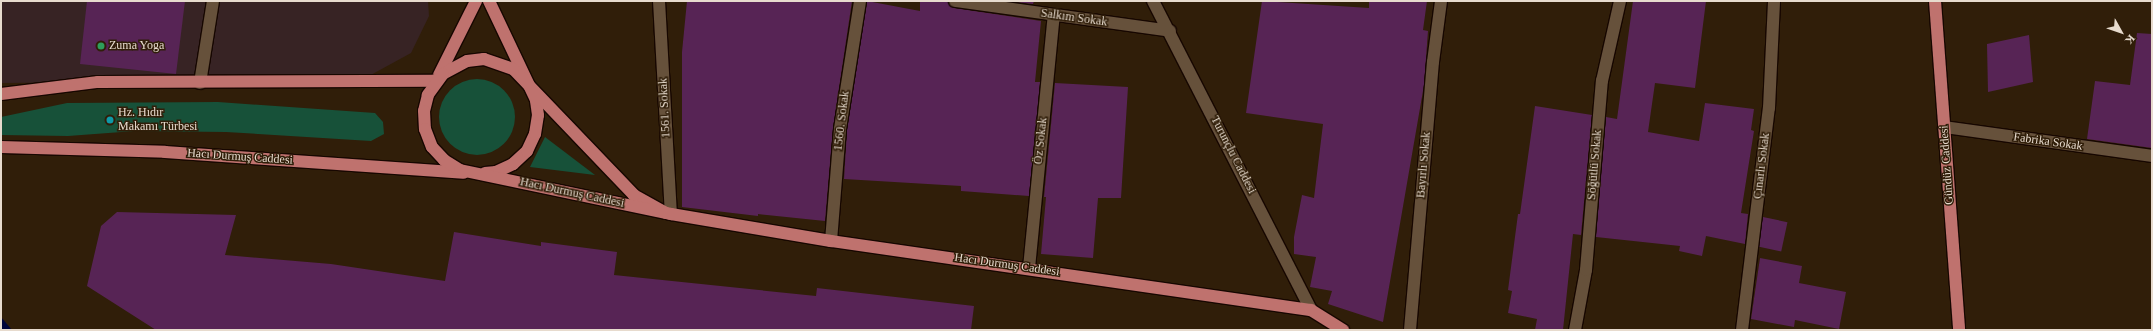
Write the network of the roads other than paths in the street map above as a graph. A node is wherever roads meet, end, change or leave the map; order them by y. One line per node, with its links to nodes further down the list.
1 (213, 1): 15 (street)
2 (476, 1): 14 (main road)
3 (490, 1): 16 (main road)
4 (659, 1): 22 (street, 1561. Sokak)
5 (860, 1): 23 (street, 1560. Sokak)
6 (955, 1): 12 (street, Salkım Sokak)
7 (1153, 1): 13 (street, Turunçlu Caddesi)
8 (1441, 1): 27 (street, Bayırlı Sokak)
9 (1620, 1): 28 (street, Söğütlü Sokak)
10 (1774, 1): 29 (street, Çınarlı Sokak)
11 (1935, 1): 18 (main road, Gündüz Caddesi)
12 (1054, 15): 13 (street, Salkım Sokak); 24 (street, Öz Sokak)
13 (1170, 31): 25 (street, Turunçlu Caddesi)
14 (436, 81): 15 (main road); 16 (main road, Hacı Durmuş Caddesi); 21 (main road, Hacı Durmuş Caddesi)
15 (200, 83): 17 (main road)
16 (530, 87): 21 (main road, Hacı Durmuş Caddesi); 22 (main road, Hacı Durmuş Caddesi)
17 (1, 94)
18 (1944, 127): 20 (street, Fabrika Sokak); 30 (main road, Gündüz Caddesi)
19 (1, 147): 21 (main road, Hacı Durmuş Caddesi)
20 (2152, 156)
21 (478, 174): 22 (main road, Hacı Durmuş Caddesi)
22 (669, 214): 23 (main road, Hacı Durmuş Caddesi)
23 (831, 241): 24 (main road, Hacı Durmuş Caddesi)
24 (1029, 268): 25 (main road, Hacı Durmuş Caddesi)
25 (1311, 310): 26 (main road, Hacı Durmuş Caddesi)
26 (1343, 330)
27 (1410, 330)
28 (1575, 330)
29 (1742, 330)
30 (1959, 330)

